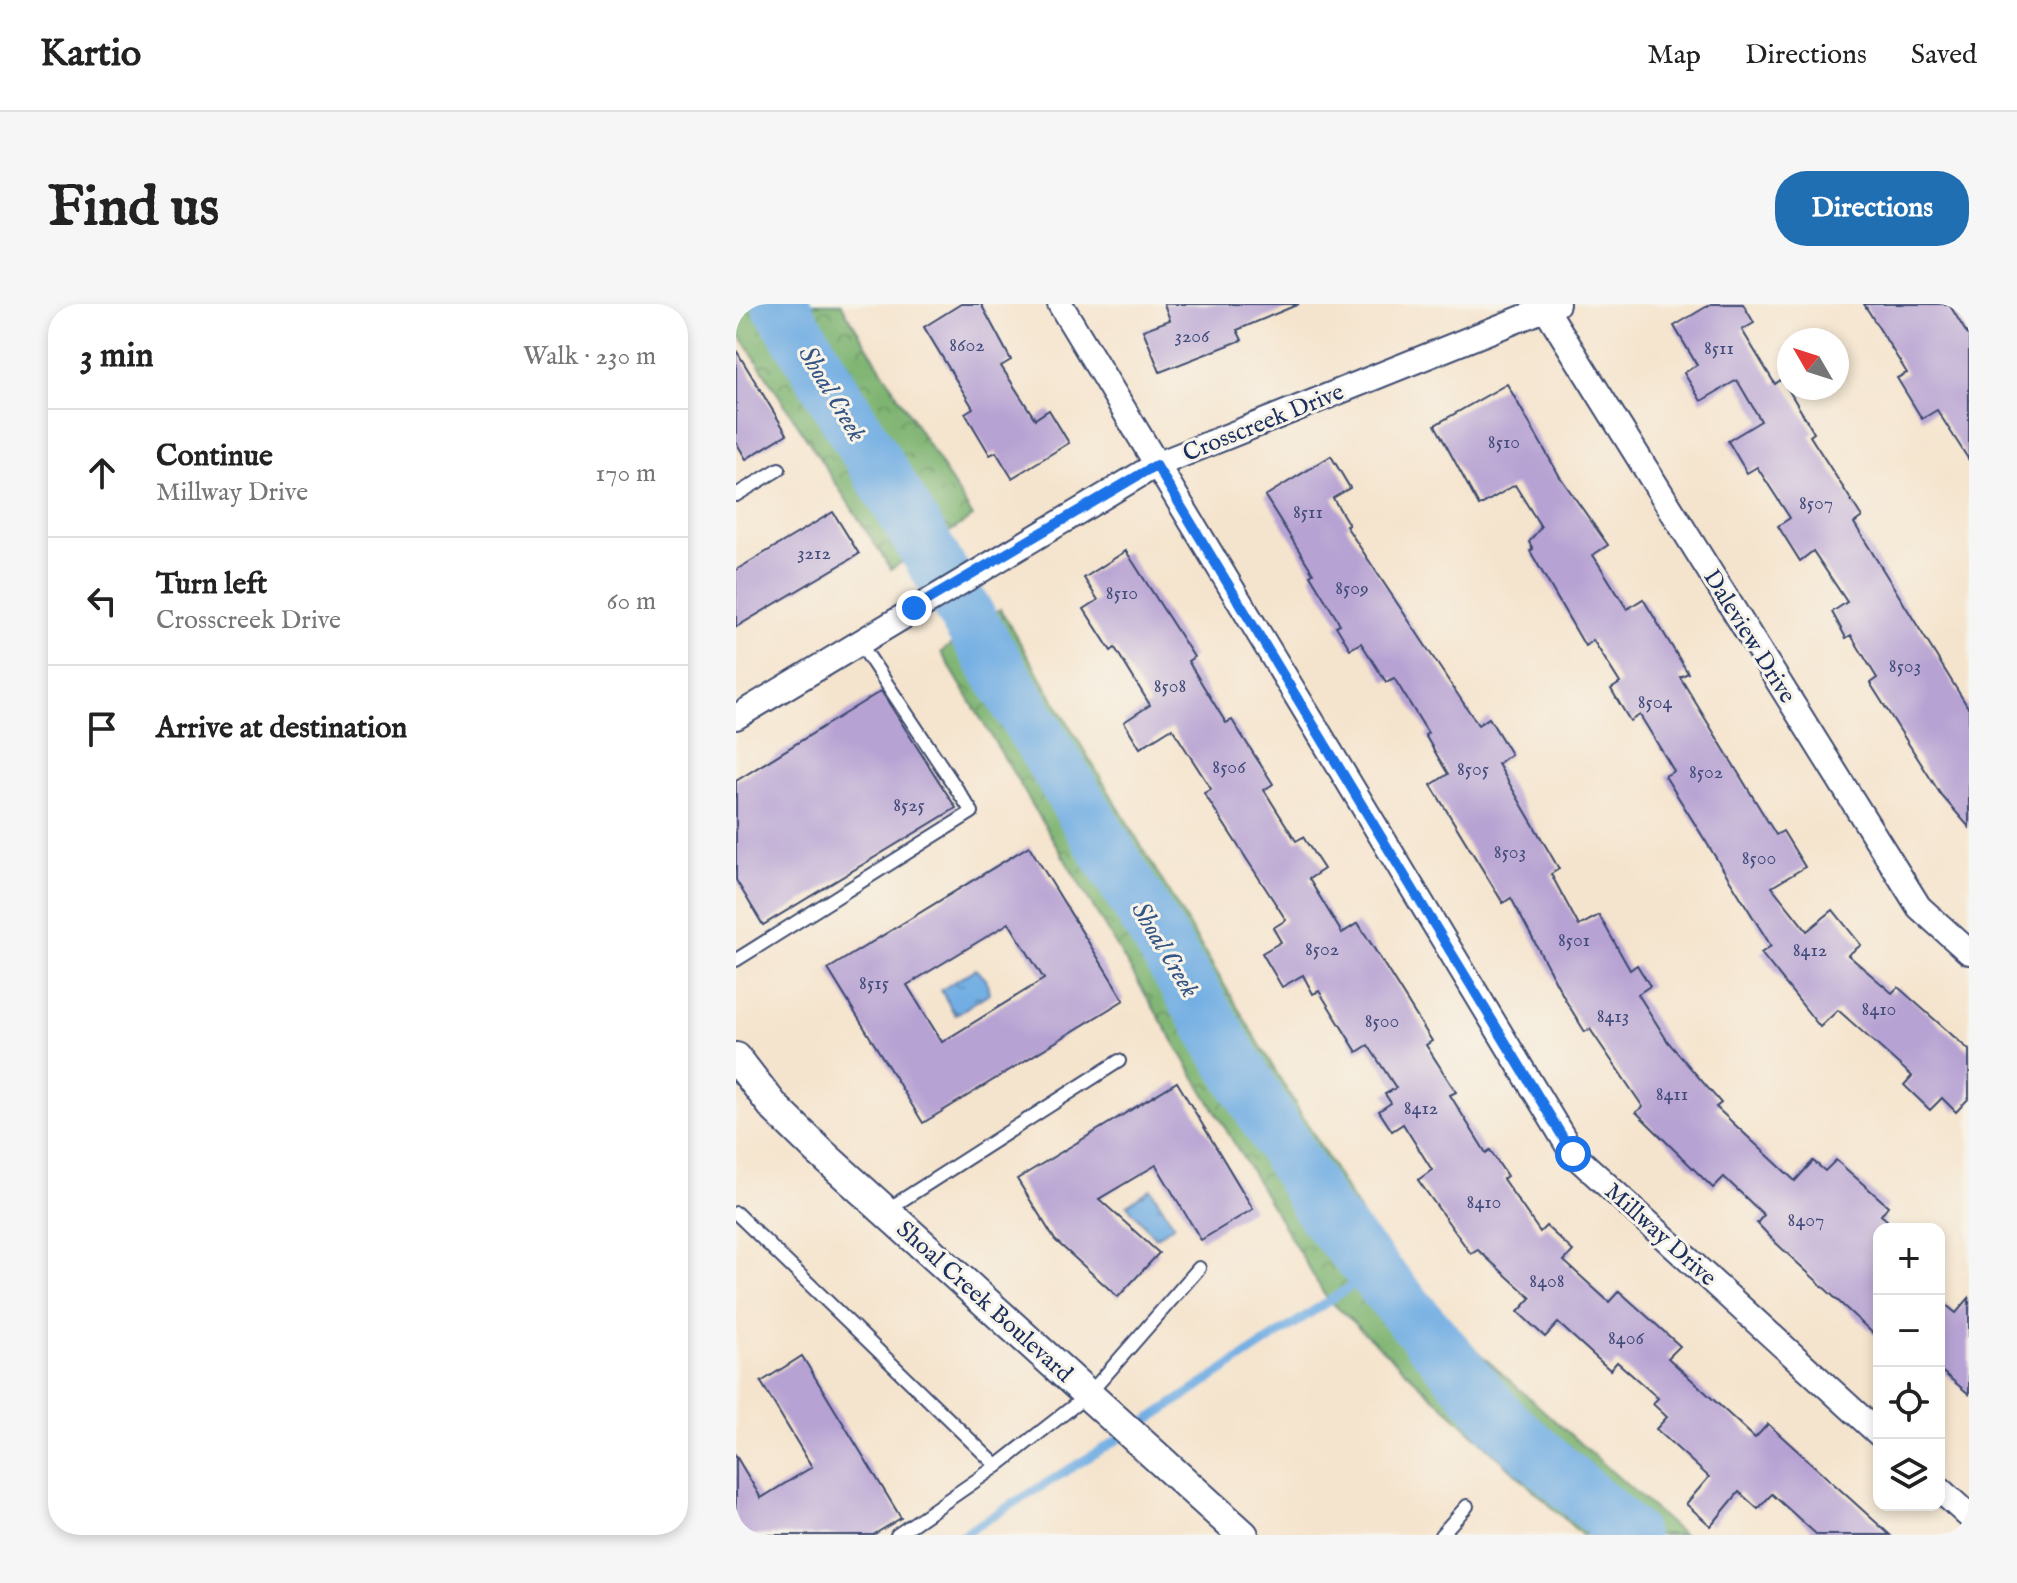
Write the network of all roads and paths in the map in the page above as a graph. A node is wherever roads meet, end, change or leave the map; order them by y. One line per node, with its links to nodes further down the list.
1 (1060, 304): 3 (street, Millway Drive)
2 (1551, 306): 3 (street, Crosscreek Drive); 8 (street, Daleview Drive)
3 (1156, 465): 6 (street, Crosscreek Drive); 16 (street, Millway Drive)
4 (779, 469): 5 (lane)
5 (736, 495)
6 (859, 642): 7 (street, Crosscreek Drive); 9 (lane)
7 (736, 717)
8 (1969, 952)
9 (736, 960)
10 (1119, 1061): 12 (lane)
11 (737, 1062): 12 (street, Shoal Creek Boulevard)
12 (885, 1211): 15 (street, Shoal Creek Boulevard)
13 (736, 1213): 17 (lane)
14 (1199, 1268): 15 (lane)
15 (1089, 1394): 17 (lane); 22 (street, Shoal Creek Boulevard)
16 (1873, 1429)
17 (997, 1466): 21 (lane)
18 (1945, 1494): 20 (street)
19 (1467, 1506): 23 (lane)
20 (1969, 1516)
21 (897, 1535)
22 (1243, 1535)
23 (1441, 1535)

